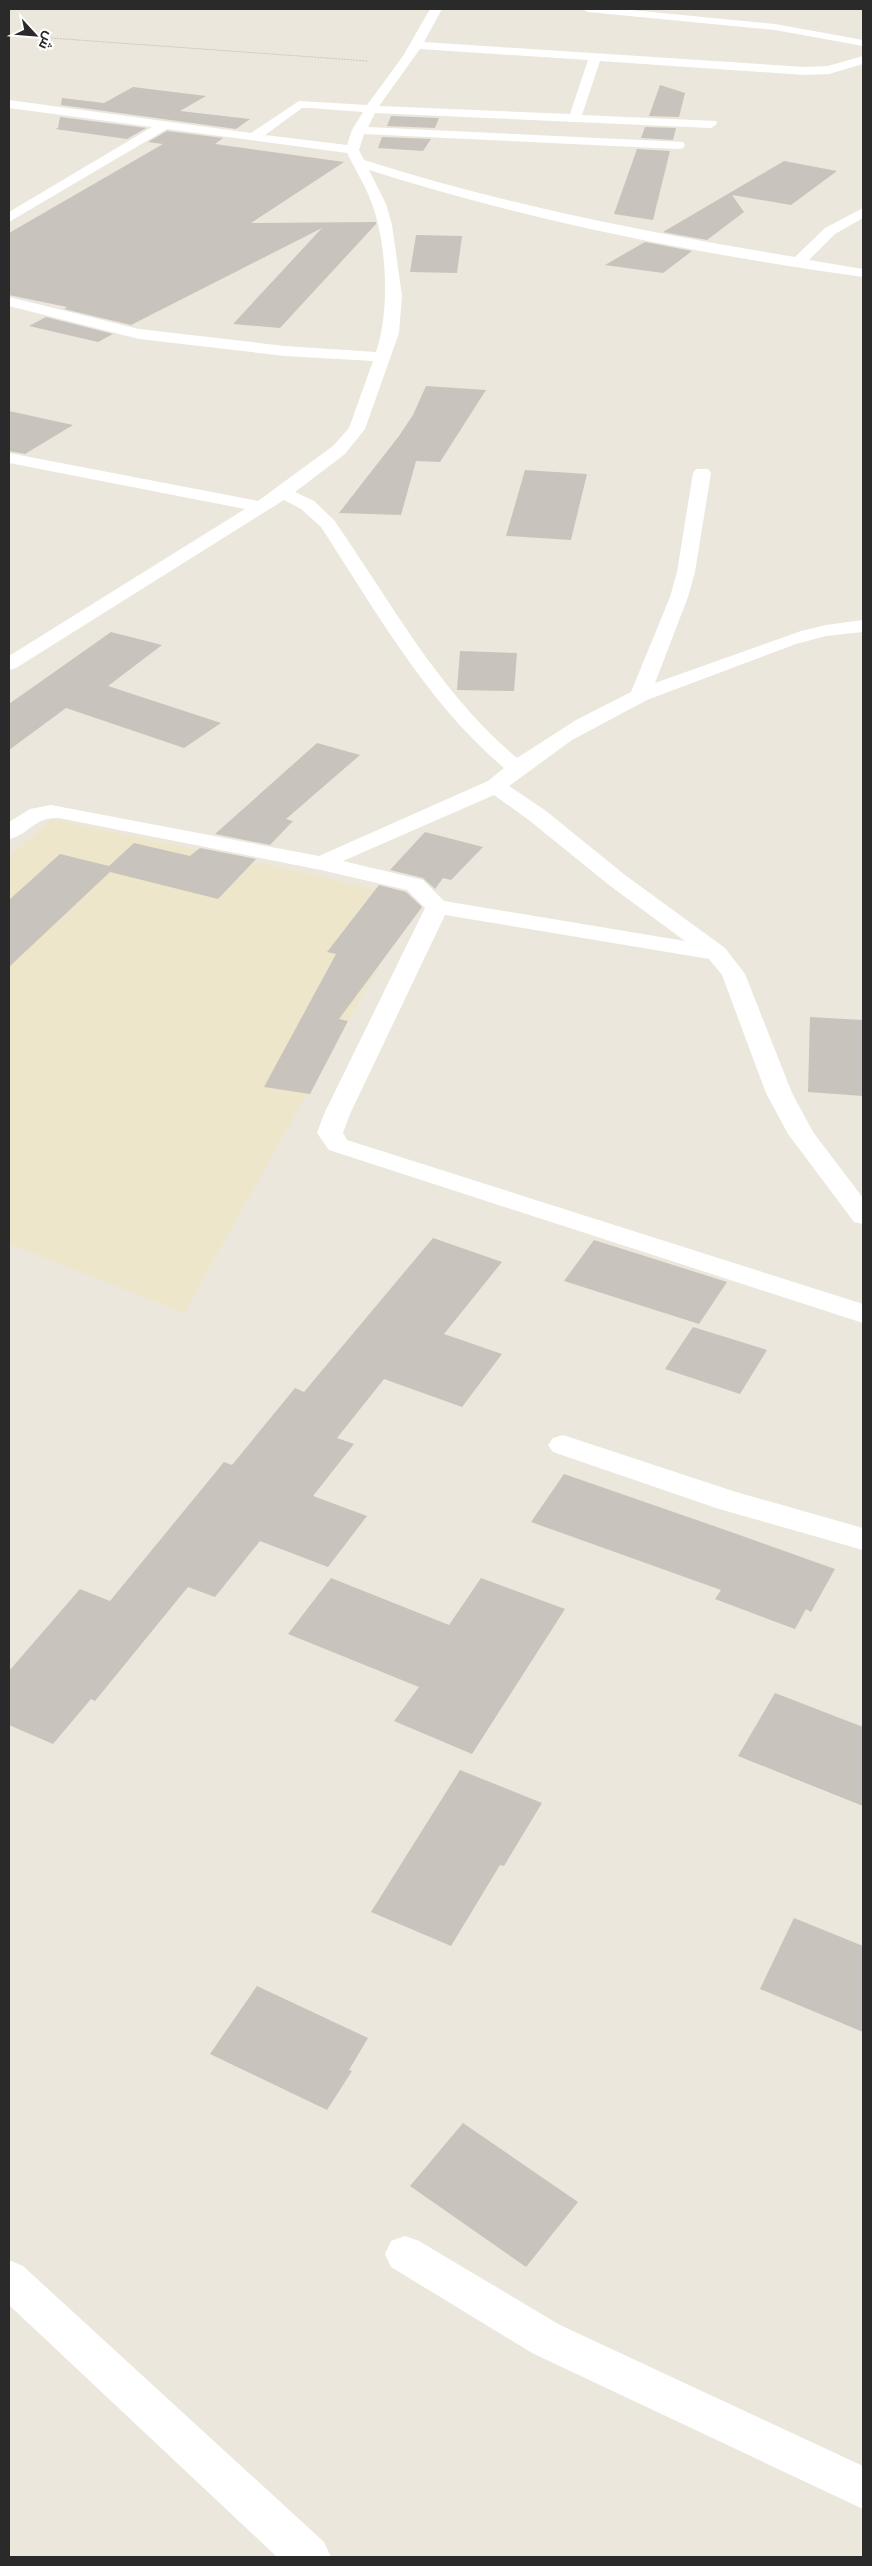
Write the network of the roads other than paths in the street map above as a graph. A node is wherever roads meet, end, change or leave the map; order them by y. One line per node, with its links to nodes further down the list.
1 (436, 9): 4 (street)
2 (588, 9): 3 (street)
3 (863, 44)
4 (416, 45): 5 (street); 8 (street)
5 (594, 57): 6 (street); 9 (street)
6 (863, 60)
7 (9, 104): 10 (street)
8 (369, 109): 9 (street); 12 (street); 13 (street)
9 (575, 117): 11 (street)
10 (167, 124): 13 (street); 17 (street)
11 (711, 124)
12 (358, 130): 14 (street); 15 (street)
13 (253, 137): 15 (street)
14 (678, 145)
15 (354, 156): 18 (street); 22 (street)
16 (861, 216): 18 (street)
17 (9, 218)
18 (799, 262): 19 (street)
19 (863, 272)
20 (16, 303): 21 (street); 22 (street)
21 (9, 312)
22 (382, 357): 25 (street)
23 (9, 458): 26 (street)
24 (702, 473): 29 (street)
25 (282, 494): 26 (street); 30 (street)
26 (262, 507): 28 (street)
27 (863, 626): 29 (street)
28 (9, 664)
29 (640, 696): 30 (street)
30 (516, 768): 31 (street)
31 (496, 786): 33 (street); 35 (street)
32 (9, 833): 33 (street)
33 (322, 863): 34 (street)
34 (437, 907): 35 (street); 37 (street)
35 (717, 953): 36 (street)
36 (863, 1216)
37 (863, 1314)
38 (563, 1445): 39 (street)
39 (863, 1539)
40 (405, 2254): 42 (street)
41 (9, 2280): 43 (street)
42 (863, 2488)
43 (310, 2557)

